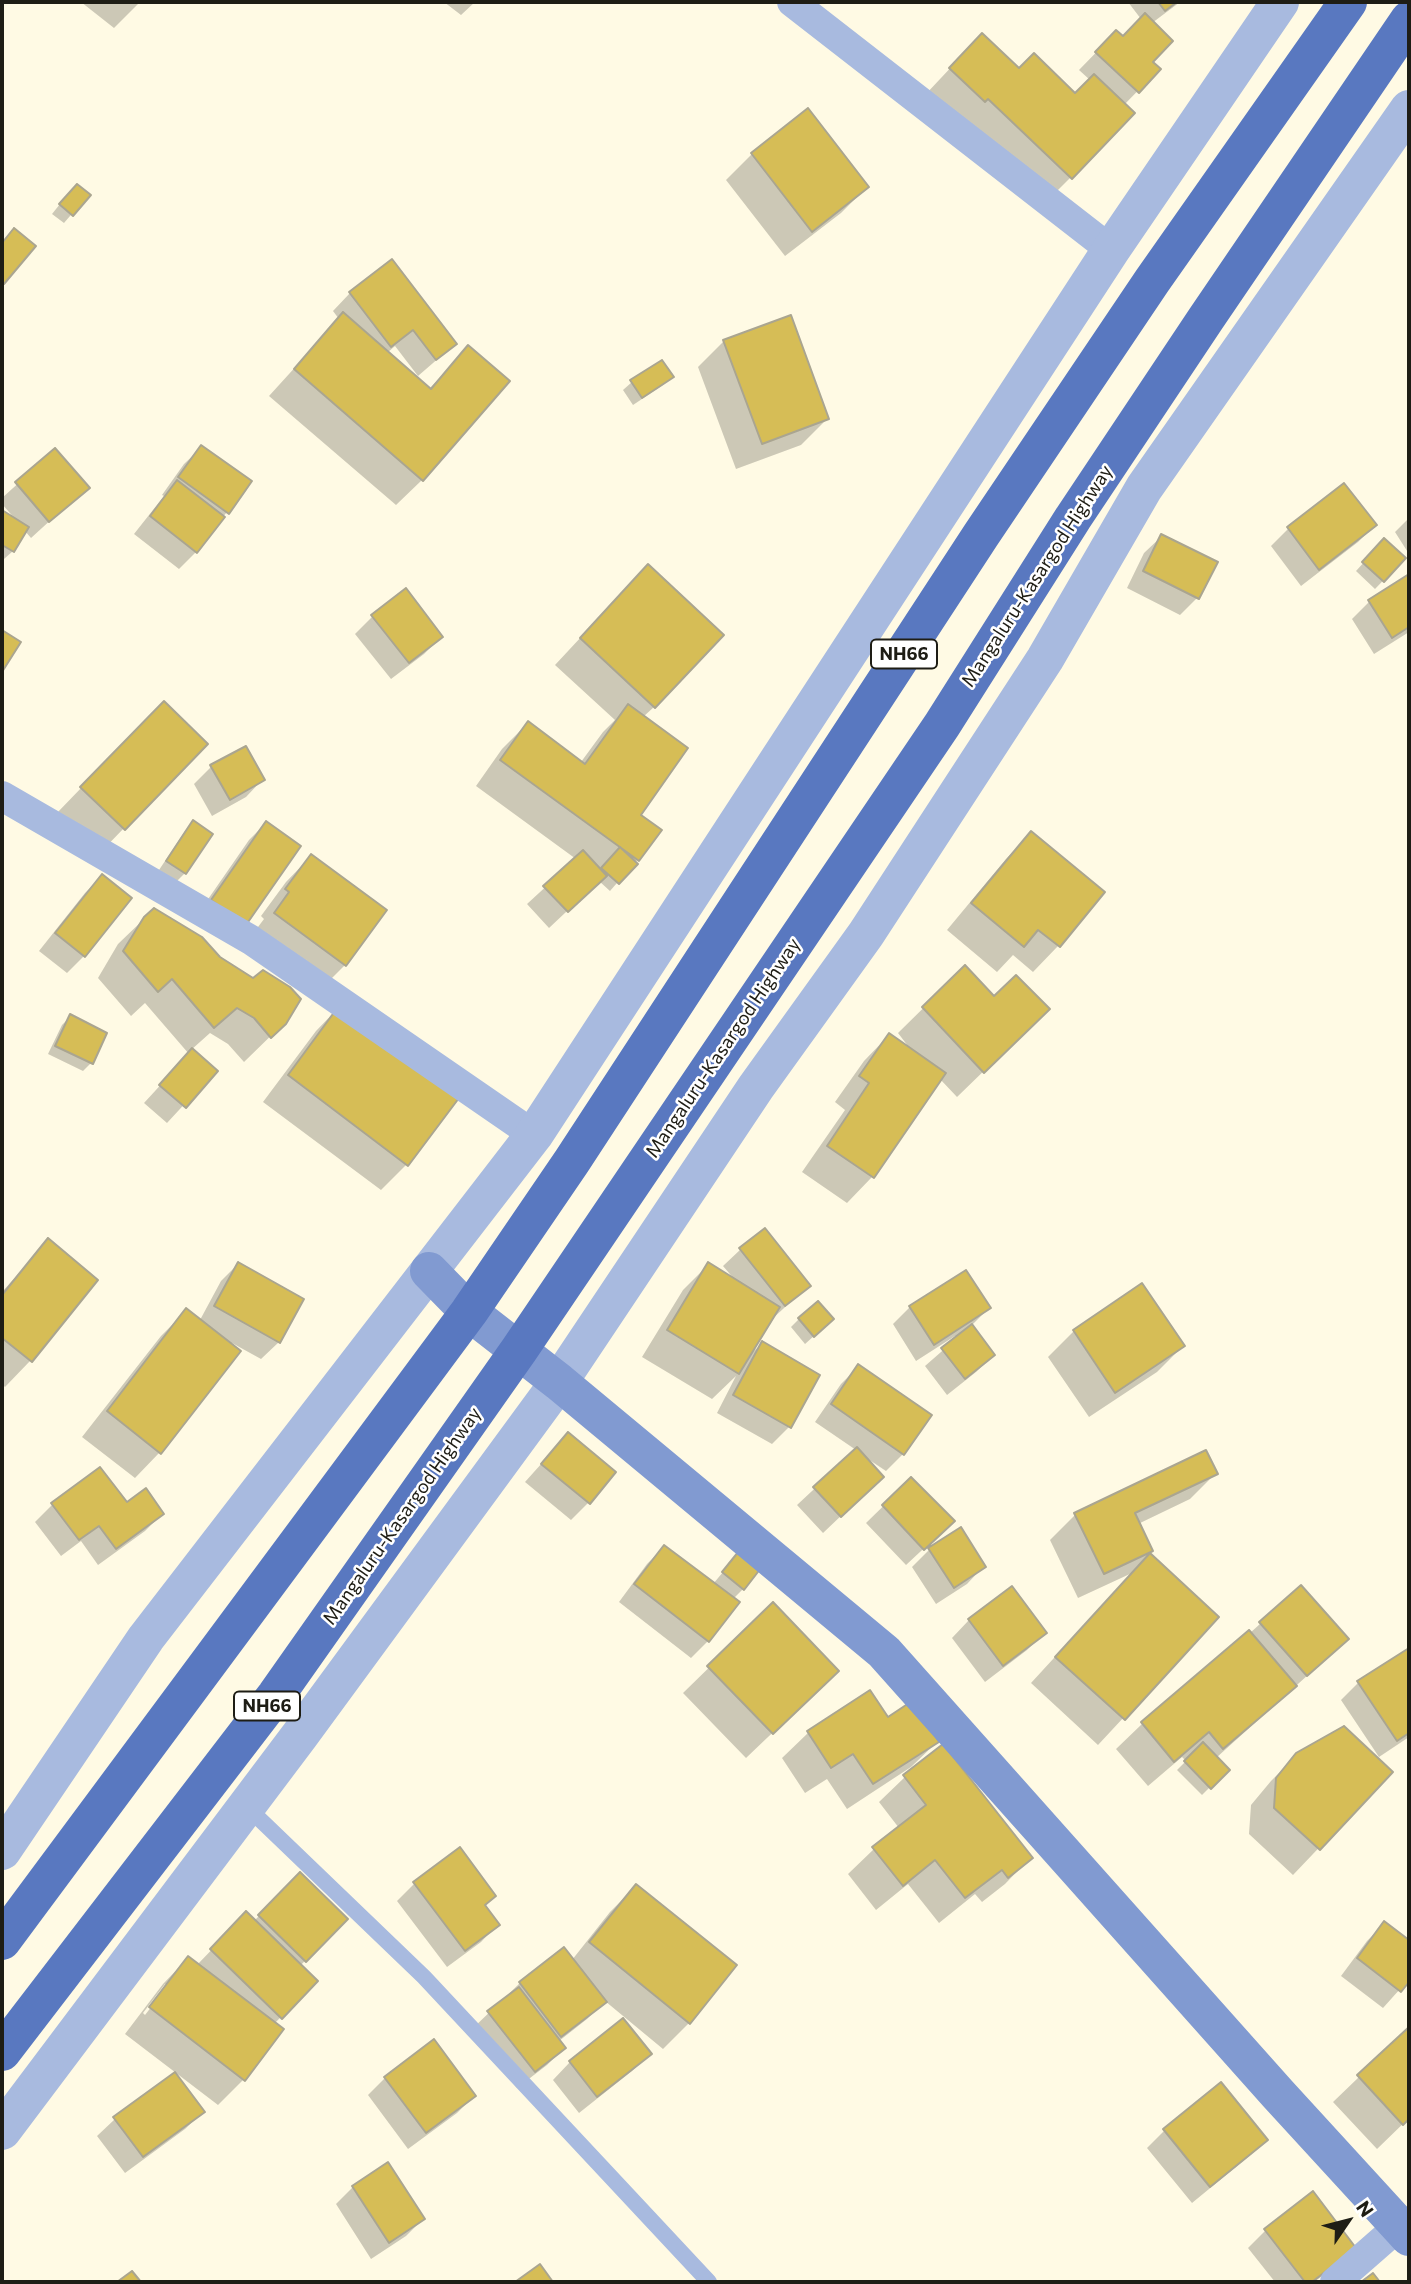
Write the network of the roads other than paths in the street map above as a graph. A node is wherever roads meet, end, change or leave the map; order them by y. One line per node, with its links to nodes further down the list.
1 (792, 2): 6 (street)
2 (1280, 2): 6 (street)
3 (1348, 2): 10 (highway, NH66)
4 (1409, 20): 11 (highway, Mangaluru-Kasargod Highway / NH66)
5 (1409, 108): 12 (street)
6 (1111, 250): 8 (street)
7 (2, 796): 8 (street)
8 (534, 1135): 9 (street)
9 (429, 1271): 10 (main road); 14 (street)
10 (469, 1312): 11 (main road); 15 (highway, NH66)
11 (519, 1350): 12 (main road); 16 (highway, Mangaluru-Kasargod Highway / NH66)
12 (559, 1382): 13 (street); 18 (main road)
13 (246, 1806): 17 (street); 19 (lane)
14 (2, 1851)
15 (2, 1941)
16 (2, 2052)
17 (2, 2131)
18 (1404, 2232): 20 (street)
19 (709, 2282)
20 (1335, 2282)

